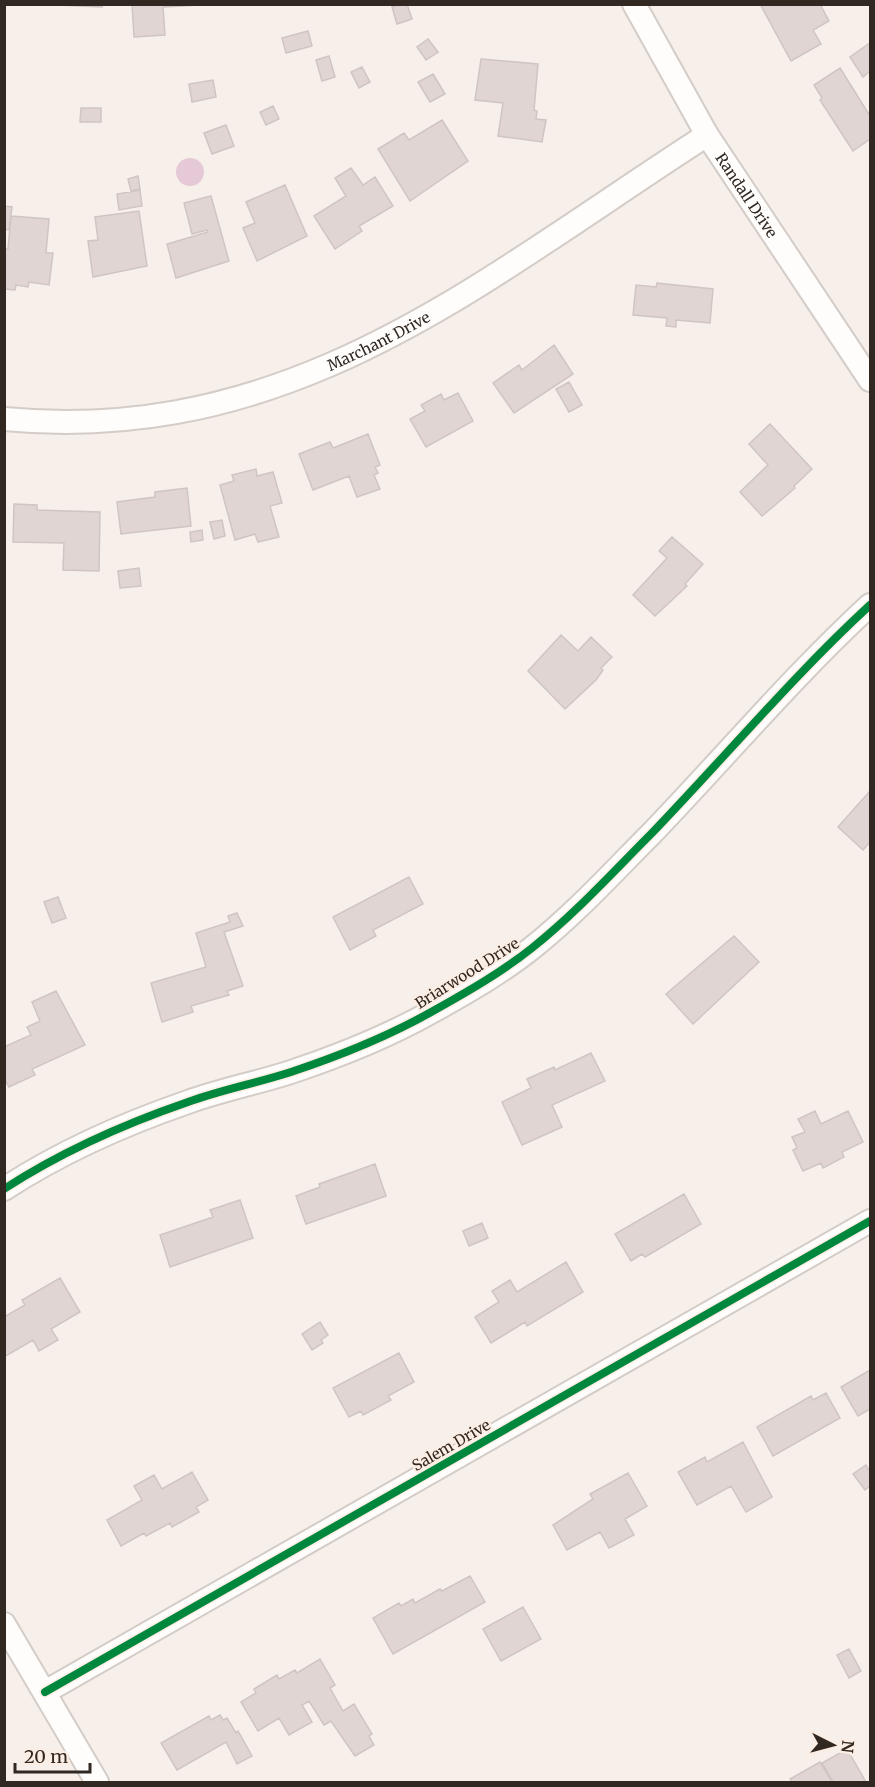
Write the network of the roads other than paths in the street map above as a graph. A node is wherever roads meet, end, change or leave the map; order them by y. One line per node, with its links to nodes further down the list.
1 (634, 4): 2 (street, Randall Drive)
2 (707, 135): 3 (street, Randall Drive); 4 (street, Marchant Drive)
3 (870, 380)
4 (4, 419)
5 (870, 605): 6 (street, Briarwood Drive)
6 (4, 1189)
7 (870, 1221): 9 (street, Salem Drive)
8 (4, 1624): 9 (street)
9 (45, 1692): 10 (street)
10 (96, 1782)

